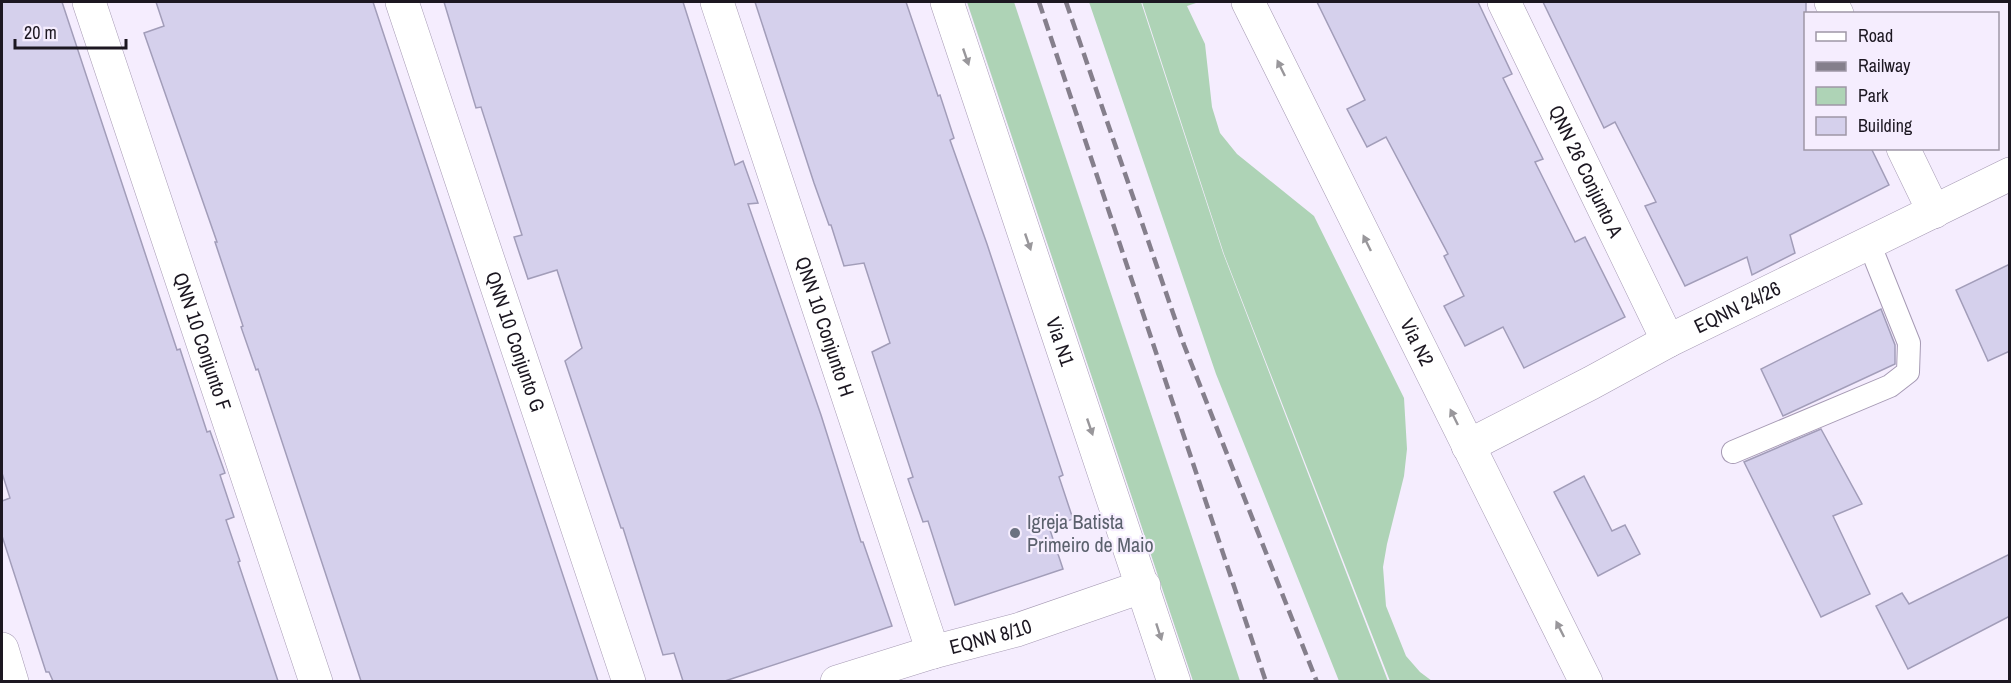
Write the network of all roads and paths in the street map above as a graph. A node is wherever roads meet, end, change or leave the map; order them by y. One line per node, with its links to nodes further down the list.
1 (89, 2): 18 (street, QNN 10 Conjunto F)
2 (402, 2): 19 (street, QNN 10 Conjunto G)
3 (717, 2): 16 (street, QNN 10 Conjunto H)
4 (947, 2): 14 (street, Via N1, one-way to 14)
5 (1248, 2): 12 (street, Via N2, one-way to 5)
6 (1504, 2): 11 (street, QNN 26 Conjunto A)
7 (1904, 150): 9 (street)
8 (2010, 174): 9 (street, EQNN 24/26)
9 (1934, 212): 10 (street, EQNN 24/26)
10 (1869, 243): 11 (street, EQNN 24/26); 13 (lane)
11 (1668, 341): 12 (street, EQNN 24/26)
12 (1468, 446): 22 (street, Via N2, one-way to 12)
13 (1733, 452)
14 (1144, 586): 16 (street, EQNN 8/10); 21 (street, Via N1, one-way to 21)
15 (2, 649): 17 (street)
16 (933, 652): 20 (street, EQNN 8/10)
17 (12, 681)
18 (316, 681)
19 (629, 681)
20 (837, 681)
21 (1174, 681)
22 (1586, 681)

